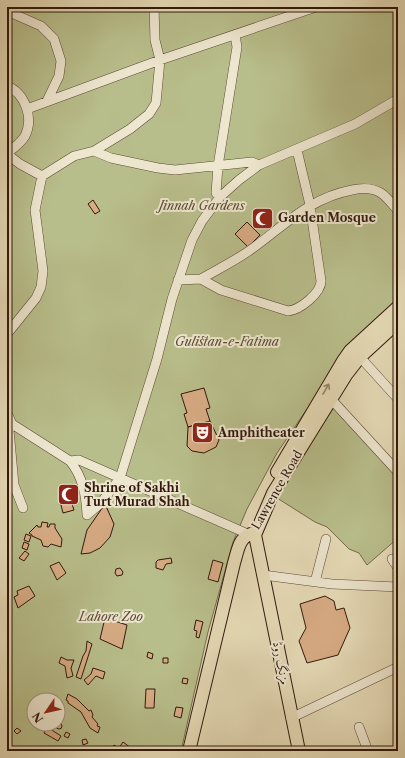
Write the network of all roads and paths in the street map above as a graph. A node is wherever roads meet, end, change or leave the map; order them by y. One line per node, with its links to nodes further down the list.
1 (154, 7): 5 (street)
2 (316, 7): 4 (street)
3 (7, 11): 8 (street)
4 (235, 35): 5 (street); 14 (street)
5 (160, 60): 8 (street); 11 (street)
6 (7, 86): 9 (street)
7 (398, 99): 10 (street)
8 (47, 101): 9 (street)
9 (27, 109): 12 (street)
10 (298, 150): 13 (street); 17 (street)
11 (94, 151): 14 (street); 15 (street)
12 (7, 154): 15 (street)
13 (259, 165): 14 (street); 16 (street)
14 (218, 166): 16 (street)
15 (42, 176): 23 (street)
16 (220, 197): 20 (street)
17 (310, 205): 18 (street); 19 (street); 19 (street)
18 (398, 211)
19 (201, 279): 20 (street)
20 (178, 280): 31 (street)
21 (398, 307): 24 (main road)
22 (398, 322): 24 (main road, Lawrence Road)
23 (7, 334)
24 (355, 354): 25 (main road, Lawrence Road); 26 (street); 34 (main road, one-way to 24)
25 (331, 399): 30 (street); 34 (main road, Lawrence Road)
26 (398, 399)
27 (7, 413): 28 (street)
28 (12, 424): 29 (street); 32 (street)
29 (70, 461): 31 (street); 31 (street)
30 (398, 472)
31 (120, 478): 34 (street)
32 (10, 484): 33 (street)
33 (23, 508)
34 (252, 534): 36 (main road, مزنگ روڈ); 37 (main road, Lawrence Road); 40 (main road, مزنگ روڈ)
35 (326, 539): 41 (street)
36 (252, 548): 37 (main road); 40 (main road, مزنگ روڈ)
37 (238, 550): 46 (main road, Lawrence Road)
38 (392, 559): 39 (street)
39 (398, 568)
40 (263, 575): 41 (street); 44 (main road, مزنگ روڈ)
41 (315, 582): 42 (street)
42 (398, 586)
43 (398, 666): 44 (street)
44 (291, 718): 47 (main road, مزنگ روڈ)
45 (359, 727): 48 (street)
46 (189, 751)
47 (299, 751)
48 (368, 751)

